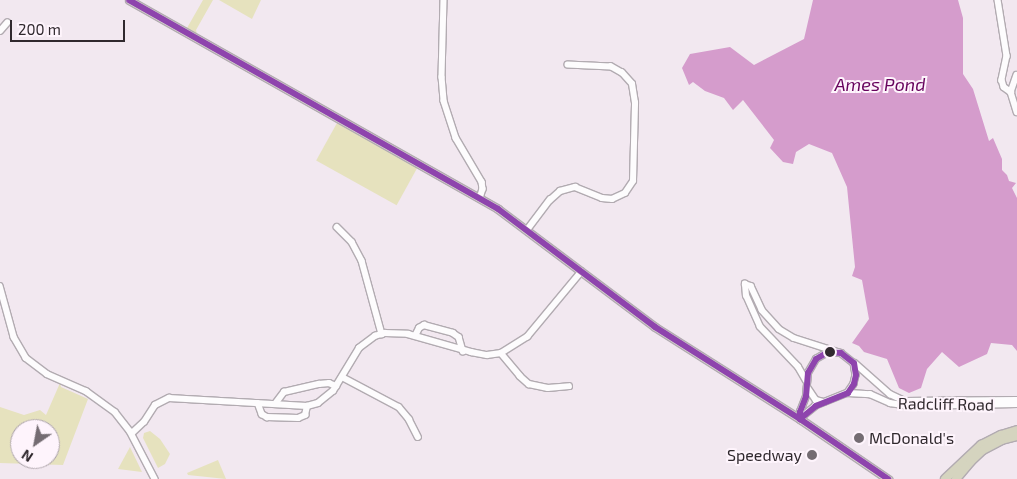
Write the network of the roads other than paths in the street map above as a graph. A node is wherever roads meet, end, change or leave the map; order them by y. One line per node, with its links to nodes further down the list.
1 (129, 0): 10 (main road)
2 (444, 0): 10 (street)
3 (998, 0): 8 (street)
4 (7, 23): 5 (street)
5 (0, 31)
6 (568, 65): 12 (street)
7 (1017, 75): 8 (street)
8 (1011, 92): 9 (street)
9 (1017, 112)
10 (480, 199): 12 (main road)
11 (337, 227): 15 (street)
12 (527, 230): 13 (main road)
13 (581, 272): 18 (street); 33 (main road)
14 (0, 286): 35 (street)
15 (382, 334): 16 (street); 21 (street)
16 (415, 336): 17 (street); 17 (street)
17 (463, 351): 18 (street)
18 (501, 353): 24 (street)
19 (841, 353): 20 (street); 22 (street); 22 (street)
20 (854, 363): 25 (street); 28 (street, Radcliff Road)
21 (342, 377): 23 (street); 37 (street)
22 (806, 383): 27 (street); 33 (street)
23 (336, 386): 30 (street); 32 (street)
24 (569, 386)
25 (848, 393): 27 (street); 28 (street, Radcliff Road)
26 (1017, 400): 28 (street, Radcliff Road)
27 (824, 402): 33 (street)
28 (1007, 402): 31 (street, Radcliff Road)
29 (258, 403): 30 (street); 32 (street); 35 (street)
30 (275, 404): 32 (street)
31 (1017, 404)
32 (307, 406)
33 (800, 419): 39 (main road)
34 (1017, 430): 40 (highway)
35 (132, 434): 38 (street)
36 (1017, 436): 41 (highway)
37 (418, 437)
38 (156, 479)
39 (888, 479)
40 (945, 479)
41 (956, 479)

